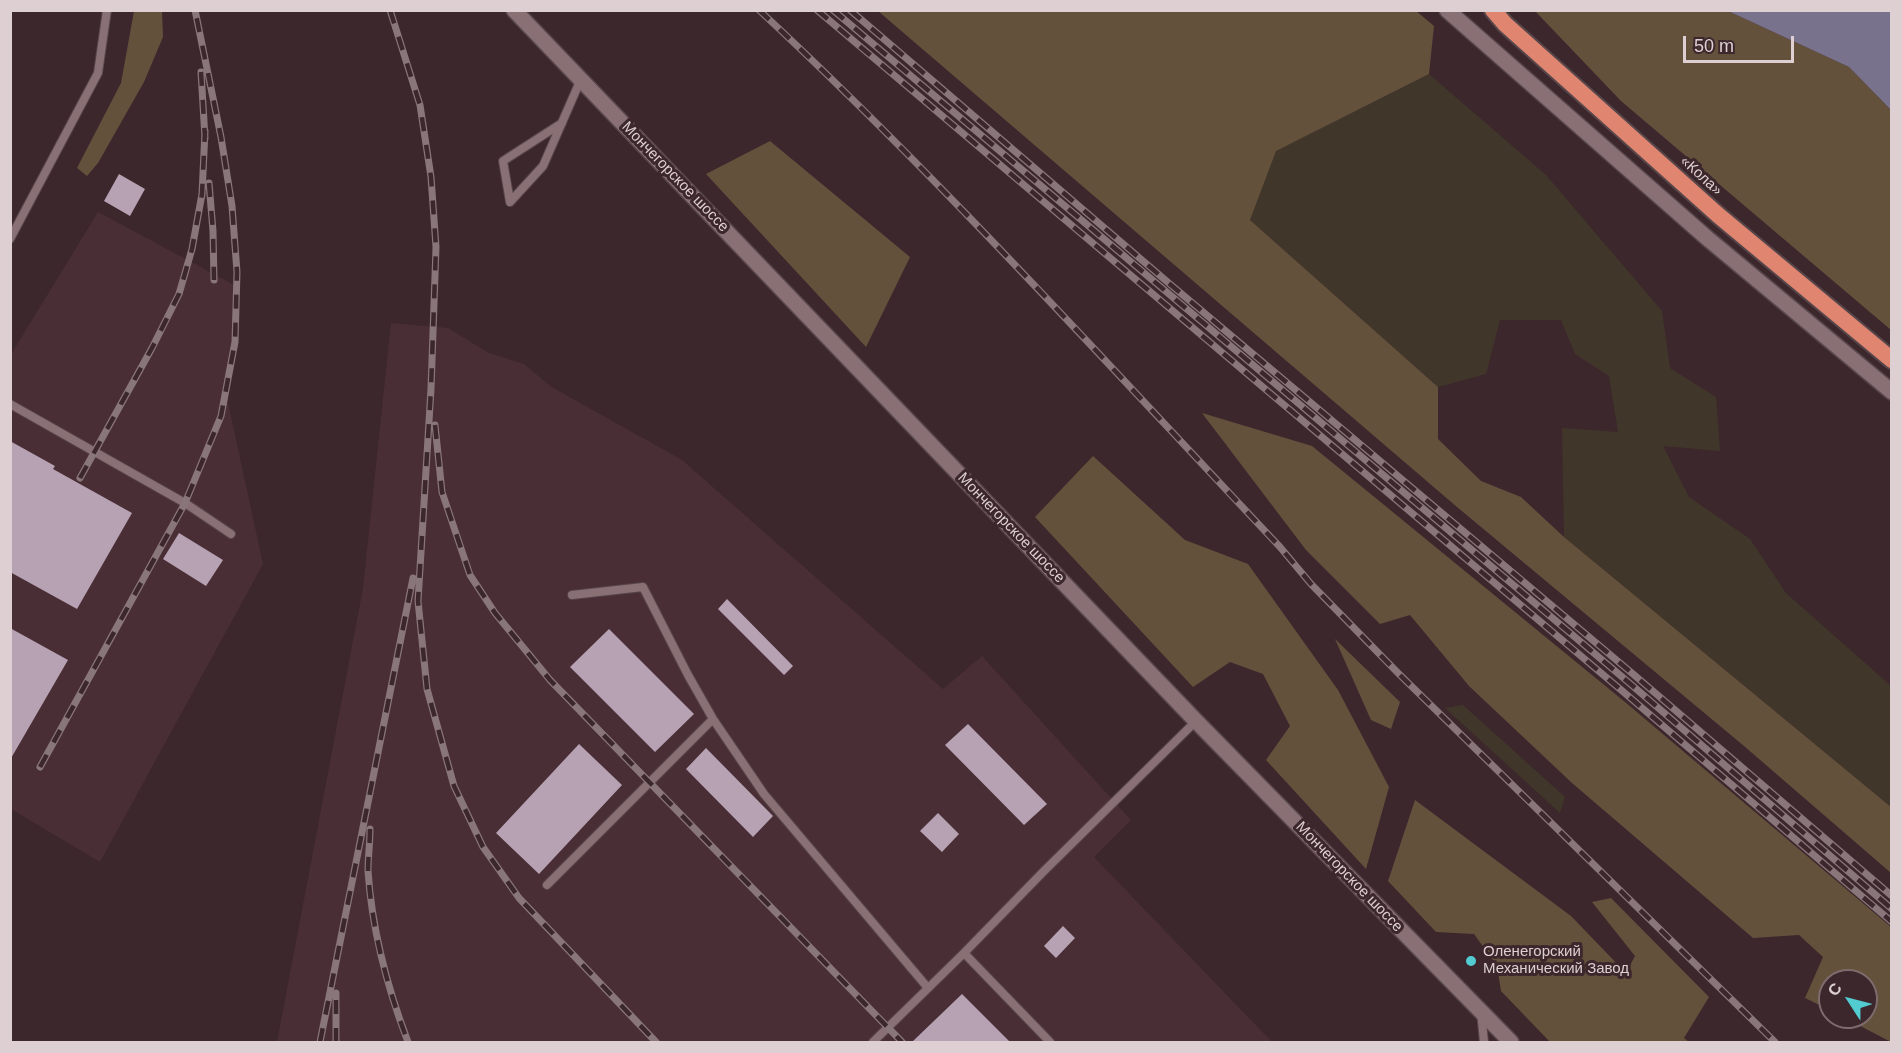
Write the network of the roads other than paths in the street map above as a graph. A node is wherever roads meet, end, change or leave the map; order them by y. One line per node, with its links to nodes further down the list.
1 (107, 10): 7 (lane)
2 (514, 10): 5 (street, Мончегорское шоссе)
3 (1447, 10): 9 (street)
4 (1493, 10): 8 (highway, «Кола»)
5 (580, 79): 6 (lane); 14 (street, Мончегорское шоссе)
6 (562, 123): 6 (lane)
7 (10, 239)
8 (1892, 360)
9 (1892, 392)
10 (10, 404): 11 (lane)
11 (231, 534)
12 (572, 596): 13 (lane)
13 (713, 719): 15 (lane); 17 (lane)
14 (1196, 721): 16 (lane); 18 (street, Мончегорское шоссе)
15 (547, 885)
16 (964, 953): 17 (lane); 20 (lane)
17 (928, 988): 19 (lane)
18 (1480, 1011): 21 (lane); 22 (street, Мончегорское шоссе)
19 (873, 1042)
20 (1050, 1042)
21 (1484, 1042)
22 (1511, 1042)

